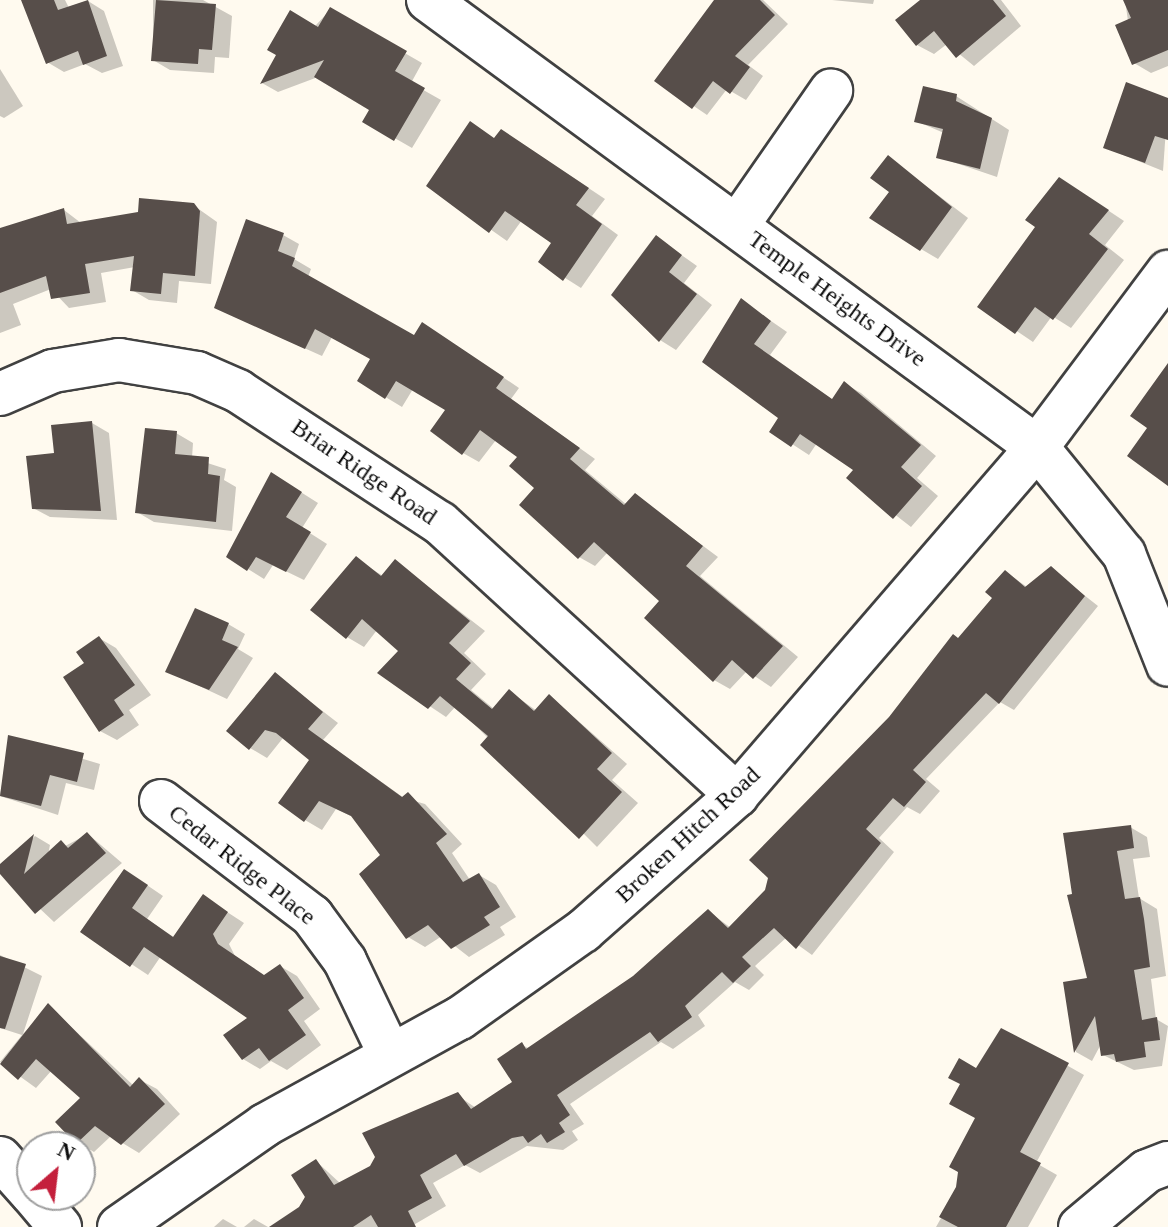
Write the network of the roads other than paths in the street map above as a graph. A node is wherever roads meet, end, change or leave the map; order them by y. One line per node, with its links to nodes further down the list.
1 (428, 0): 3 (street, Temple Heights Drive)
2 (831, 91): 3 (street)
3 (737, 226): 6 (street, Temple Heights Drive)
4 (1168, 272): 6 (street, Broken Hitch Road)
5 (0, 394): 8 (street, Briar Ridge Road)
6 (1037, 447): 7 (street, Temple Heights Drive); 8 (street, Broken Hitch Road)
7 (1168, 665)
8 (737, 795): 10 (street, Broken Hitch Road)
9 (161, 801): 10 (street, Cedar Ridge Place)
10 (390, 1055): 16 (street, Broken Hitch Road)
11 (0, 1158): 13 (street)
12 (1168, 1163): 17 (street)
13 (16, 1176)
14 (46, 1211): 15 (street)
15 (60, 1227)
16 (119, 1227)
17 (1080, 1227)

